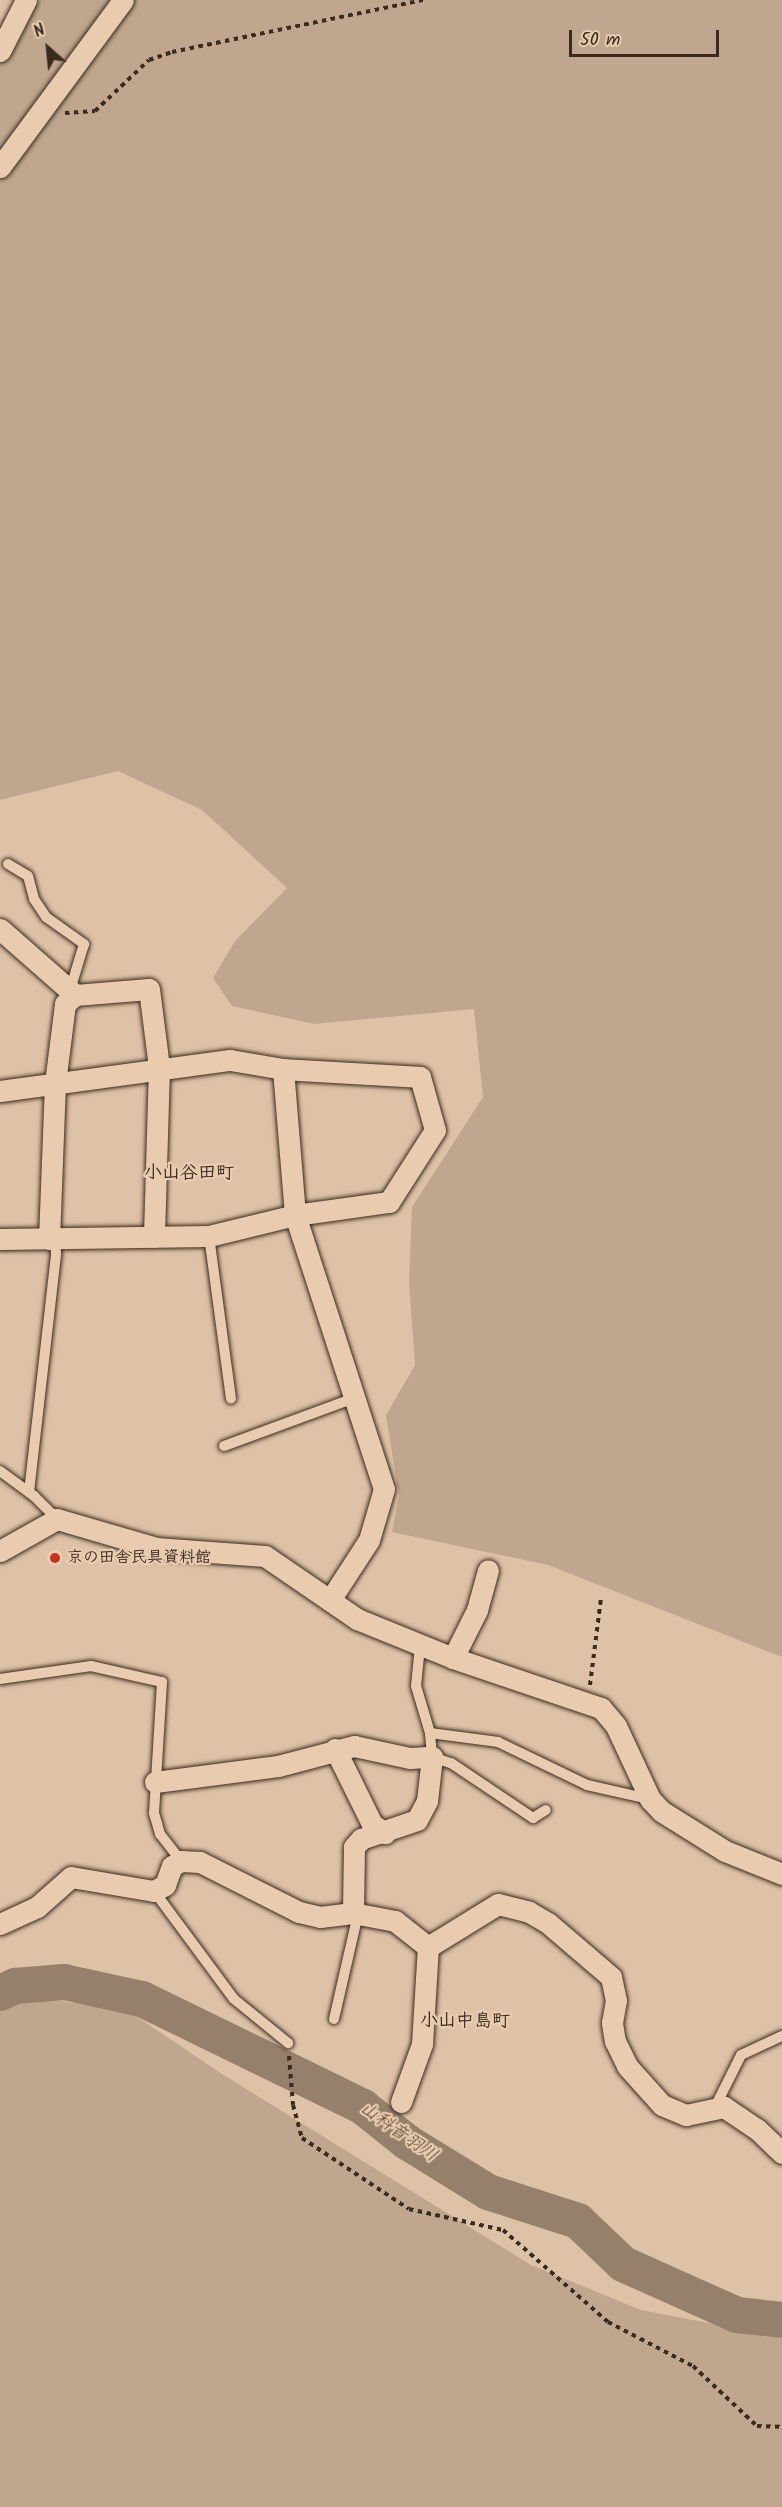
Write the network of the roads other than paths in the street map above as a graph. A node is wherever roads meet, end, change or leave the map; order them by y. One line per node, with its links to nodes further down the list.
1 (26, 0): 3 (street)
2 (123, 0): 4 (street)
3 (0, 51)
4 (0, 167)
5 (8, 864): 7 (lane)
6 (0, 929): 7 (street)
7 (73, 992): 8 (street); 10 (street)
8 (159, 1067): 9 (street); 10 (street); 14 (street)
9 (283, 1070): 12 (street); 12 (street)
10 (55, 1083): 11 (street); 15 (street)
11 (0, 1090)
12 (295, 1215): 13 (street); 18 (street)
13 (209, 1236): 14 (street); 17 (lane)
14 (154, 1237): 15 (street)
15 (52, 1238): 16 (street); 21 (lane)
16 (0, 1239)
17 (231, 1399)
18 (352, 1399): 19 (lane); 25 (street)
19 (224, 1446)
20 (0, 1471): 21 (lane)
21 (29, 1492): 22 (lane)
22 (57, 1519): 23 (street); 25 (street)
23 (0, 1551)
24 (488, 1570): 27 (street)
25 (330, 1600): 26 (street)
26 (420, 1646): 27 (street); 29 (lane)
27 (453, 1658): 33 (street)
28 (0, 1679): 32 (lane)
29 (430, 1733): 31 (lane); 33 (lane)
30 (335, 1749): 31 (street); 32 (street); 35 (street)
31 (432, 1756): 34 (lane); 35 (street)
32 (155, 1782): 36 (lane)
33 (650, 1799): 37 (street)
34 (546, 1810)
35 (385, 1833): 39 (street)
36 (180, 1861): 38 (street); 39 (street)
37 (782, 1874)
38 (154, 1892): 40 (street); 44 (lane)
39 (356, 1913): 41 (street); 42 (lane)
40 (0, 1924)
41 (429, 1947): 45 (street); 46 (street)
42 (334, 2019)
43 (782, 2036): 46 (lane)
44 (288, 2043)
45 (401, 2102)
46 (715, 2107): 47 (street)
47 (782, 2153)

